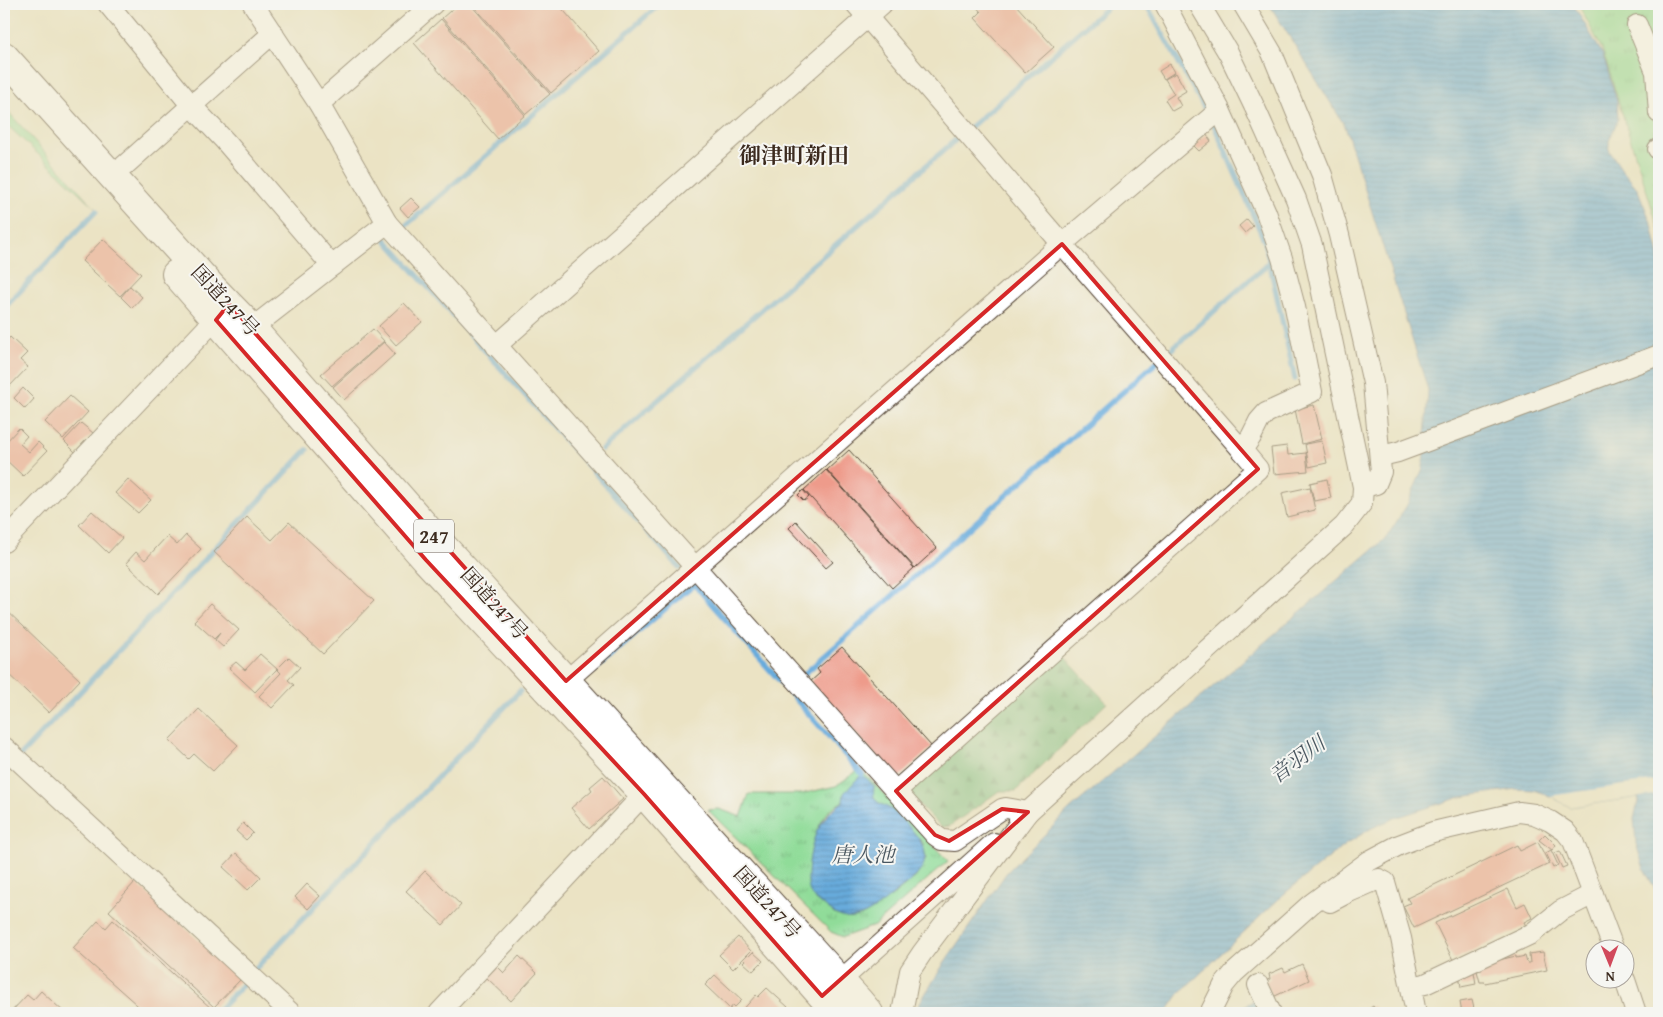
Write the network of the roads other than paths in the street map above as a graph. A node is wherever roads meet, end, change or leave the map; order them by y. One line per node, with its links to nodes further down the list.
1 (108, 4): 13 (street)
2 (253, 4): 9 (street)
3 (434, 4): 12 (street)
4 (1165, 4): 14 (street)
5 (1199, 4): 26 (street)
6 (1243, 4): 25 (street)
7 (869, 8): 18 (street); 22 (street)
8 (1637, 25): 15 (street)
9 (273, 33): 12 (street); 13 (street)
10 (4, 56): 20 (highway, 国道247号 / 247)
11 (4, 76): 20 (highway, 国道247号 / 247)
12 (319, 104): 17 (street)
13 (191, 105): 16 (street); 19 (street)
14 (1220, 110): 18 (street); 24 (street)
15 (1659, 113)
16 (124, 166)
17 (387, 223): 19 (street); 22 (street)
18 (1062, 244): 24 (street); 28 (street)
19 (332, 266): 21 (street)
20 (222, 312): 21 (highway, 国道247号 / 247); 27 (street); 32 (highway, 国道247号 / 247)
21 (252, 328): 29 (highway, 国道247号 / 247)
22 (496, 346): 28 (street)
23 (1659, 355): 25 (street)
24 (1242, 450): 31 (street)
25 (1389, 454): 26 (street)
26 (1363, 487): 33 (street)
27 (4, 542)
28 (696, 567): 29 (street); 31 (street)
29 (566, 681): 40 (highway, 国道247号 / 247)
30 (4, 747): 41 (street)
31 (896, 791): 33 (street)
32 (644, 794): 40 (highway, 国道247号 / 247); 42 (street)
33 (1028, 812): 40 (street); 44 (street)
34 (1593, 894): 35 (street); 36 (street); 38 (street)
35 (1311, 904): 38 (street); 45 (street)
36 (1610, 940)
37 (1258, 985): 46 (street)
38 (1411, 987): 47 (street)
39 (1628, 990): 48 (street)
40 (833, 997): 43 (highway, 国道247号 / 247)
41 (291, 1013)
42 (439, 1013)
43 (868, 1013)
44 (902, 1013)
45 (1210, 1013)
46 (1271, 1013)
47 (1416, 1013)
48 (1636, 1013)

